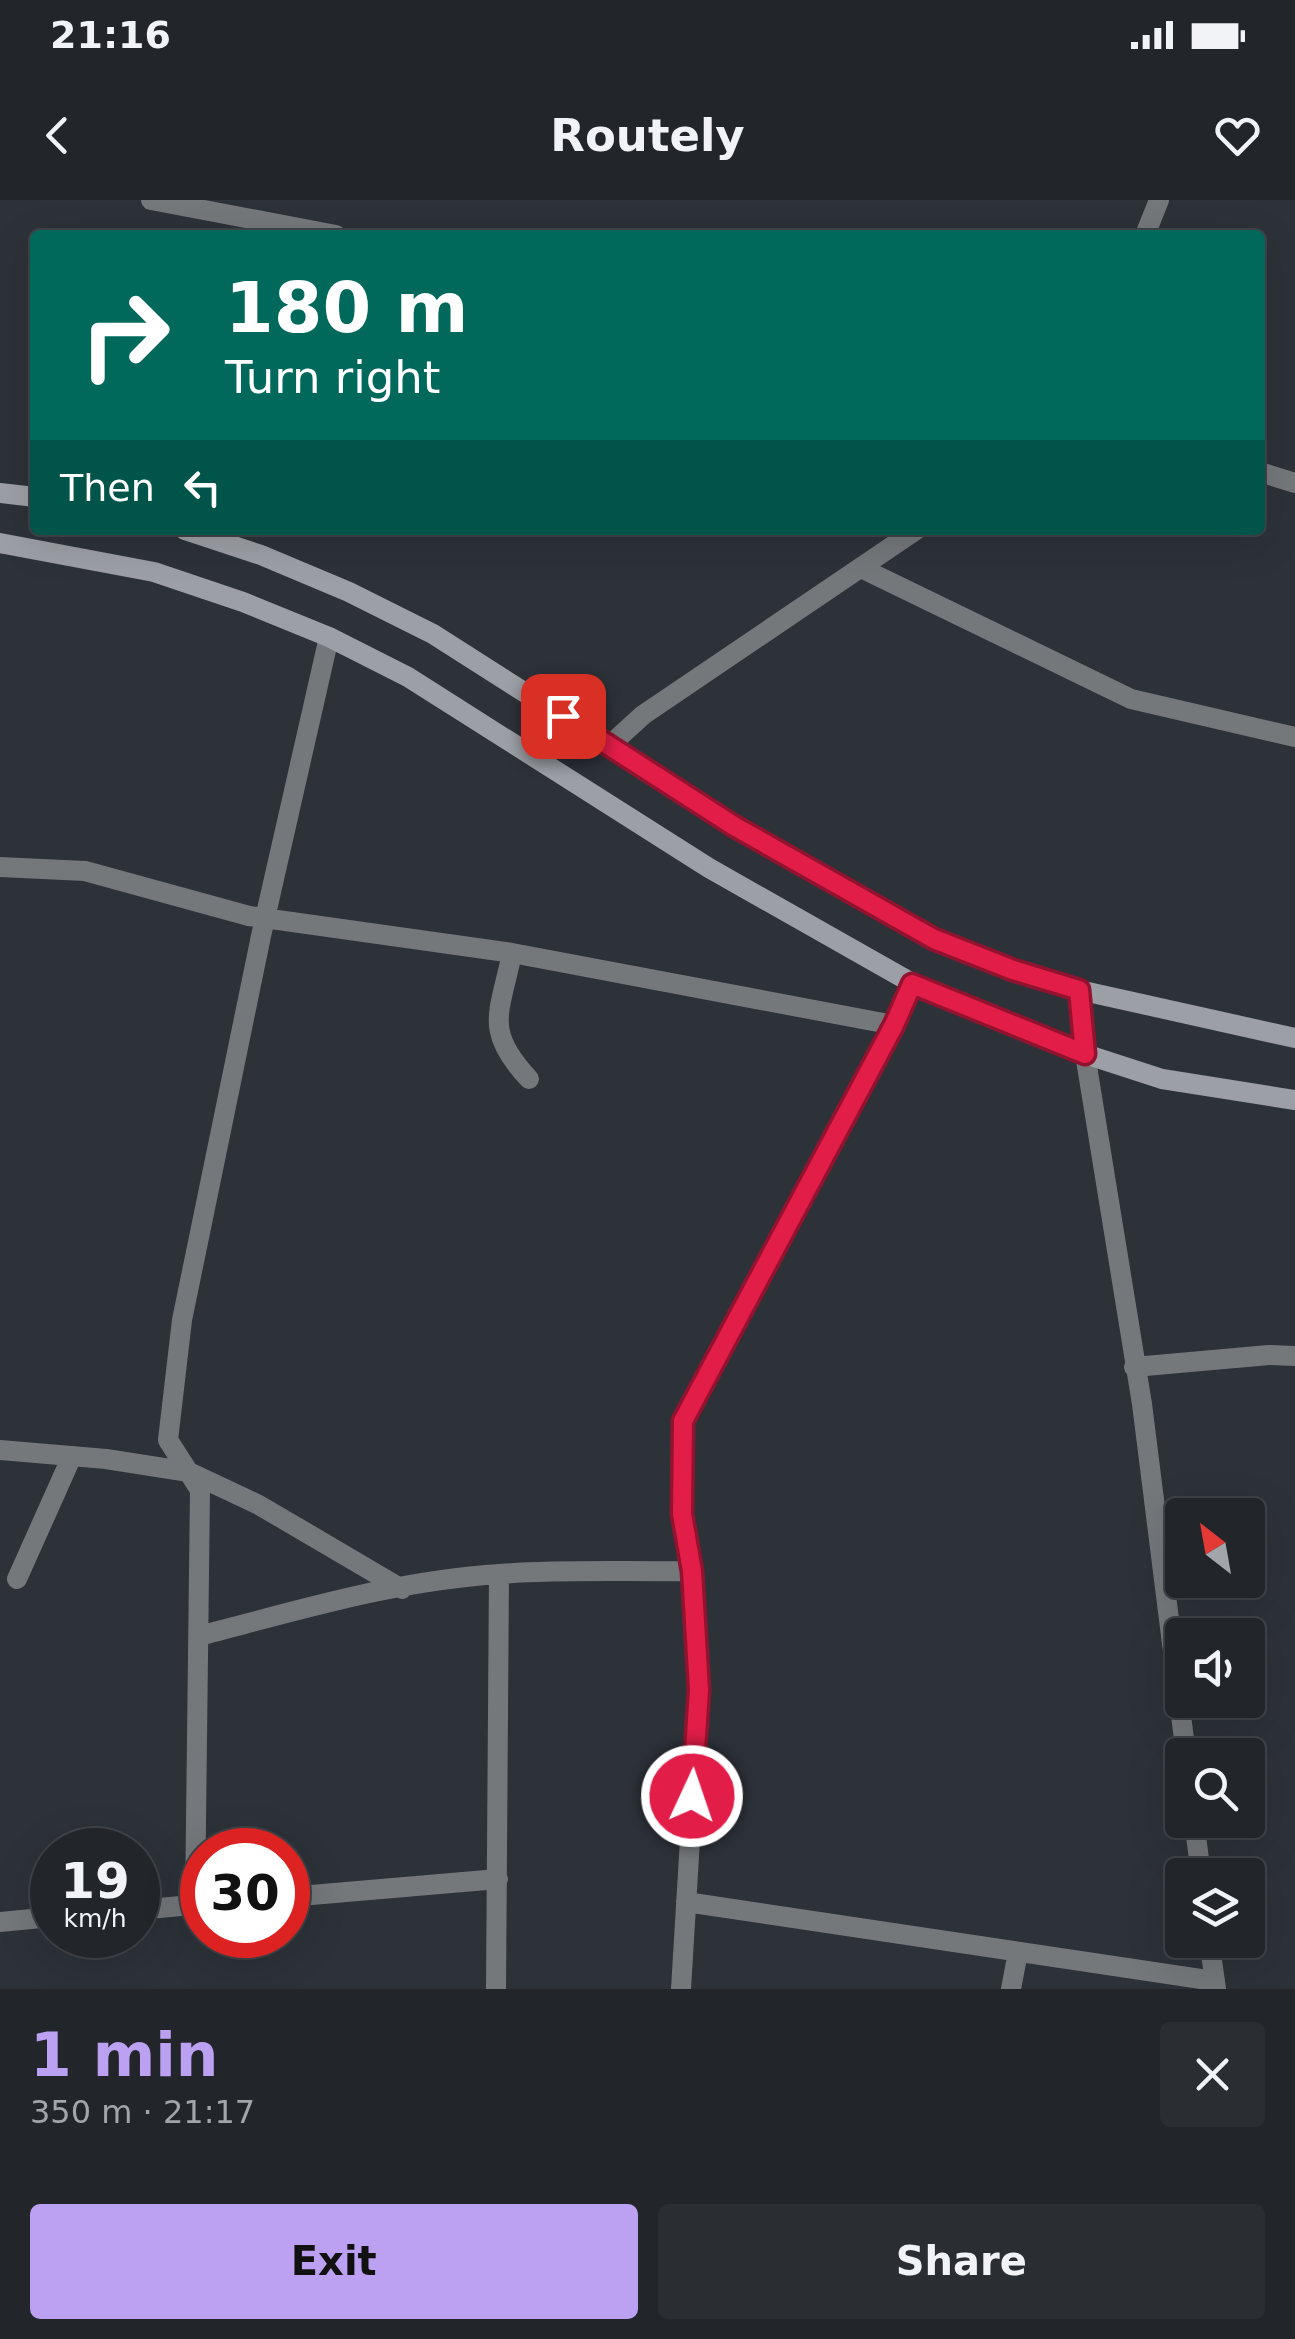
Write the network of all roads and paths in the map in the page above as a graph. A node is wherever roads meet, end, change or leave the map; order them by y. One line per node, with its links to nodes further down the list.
1 (151, 200): 3 (street)
2 (1159, 200): 4 (street)
3 (310, 230)
4 (1146, 230)
5 (1265, 474): 6 (street)
6 (1295, 483)
7 (0, 493): 8 (main road)
8 (30, 497)
9 (199, 535): 15 (main road)
10 (909, 535): 12 (street)
11 (0, 543): 13 (main road)
12 (861, 568): 14 (street); 15 (street)
13 (328, 637): 17 (street); 19 (main road)
14 (1295, 737)
15 (609, 746): 20 (main road)
16 (0, 867): 17 (street)
17 (266, 919): 18 (street); 30 (street)
18 (512, 953): 21 (street); 24 (street)
19 (912, 984): 21 (street); 23 (main road)
20 (1079, 990): 22 (main road); 23 (street)
21 (894, 1025): 31 (street)
22 (1295, 1038)
23 (1085, 1054): 25 (main road); 27 (street)
24 (529, 1079)
25 (1295, 1100)
26 (1295, 1356): 27 (street)
27 (1134, 1367): 36 (street)
28 (0, 1450): 29 (street)
29 (72, 1456): 30 (street); 33 (street)
30 (188, 1472): 34 (street); 35 (street)
31 (692, 1571): 32 (street); 40 (street)
32 (499, 1574): 34 (street); 38 (street)
33 (18, 1579)
34 (402, 1588): 35 (street)
35 (199, 1636): 37 (street)
36 (1184, 1738)
37 (199, 1828)
38 (498, 1879): 39 (street); 46 (street)
39 (310, 1895)
40 (686, 1902): 43 (street); 47 (street)
41 (30, 1920): 42 (street)
42 (0, 1922)
43 (1018, 1952): 45 (street); 48 (street)
44 (1211, 1958): 45 (street)
45 (1215, 1985)
46 (496, 1989)
47 (681, 1989)
48 (1011, 1989)

